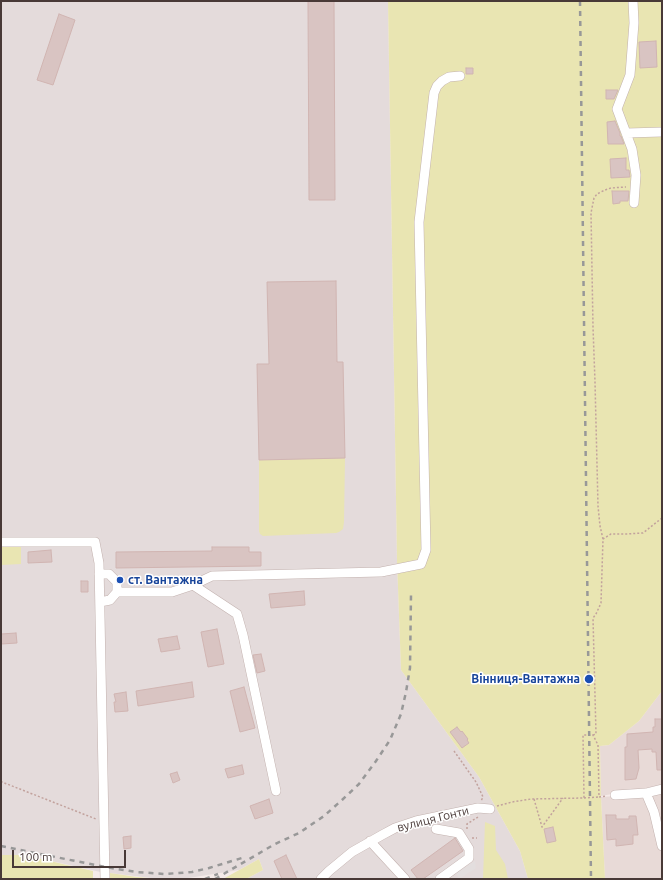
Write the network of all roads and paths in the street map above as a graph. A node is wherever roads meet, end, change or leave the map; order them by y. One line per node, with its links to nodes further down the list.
1 (633, 1): 4 (street)
2 (460, 76): 11 (street)
3 (662, 132): 4 (street)
4 (626, 133): 5 (street)
5 (635, 187): 6 (street); 8 (path)
6 (634, 203)
7 (662, 518): 8 (path)
8 (602, 539): 14 (path)
9 (1, 542): 10 (street)
10 (99, 574): 12 (street); 13 (street)
11 (193, 585): 12 (street); 18 (street)
12 (117, 592): 13 (street)
13 (100, 602): 27 (street)
14 (593, 734): 21 (path); 23 (path)
15 (454, 751): 25 (path)
16 (1, 781): 27 (path)
17 (662, 789): 19 (street)
18 (276, 791)
19 (646, 793): 20 (street); 31 (street)
20 (615, 795): 21 (path)
21 (599, 797): 23 (path)
22 (563, 798): 23 (path); 24 (path); 24 (path)
23 (584, 798)
24 (534, 799): 26 (path)
25 (478, 808): 26 (street, вулиця Гонти); 30 (street, вулиця Гонти)
26 (490, 809): 29 (path)
27 (104, 822): 32 (street)
28 (436, 829): 35 (street)
29 (467, 831)
30 (370, 841): 33 (street, вулиця Гонти); 34 (street)
31 (662, 846)
32 (105, 879)
33 (321, 879)
34 (405, 879)
35 (440, 879)

